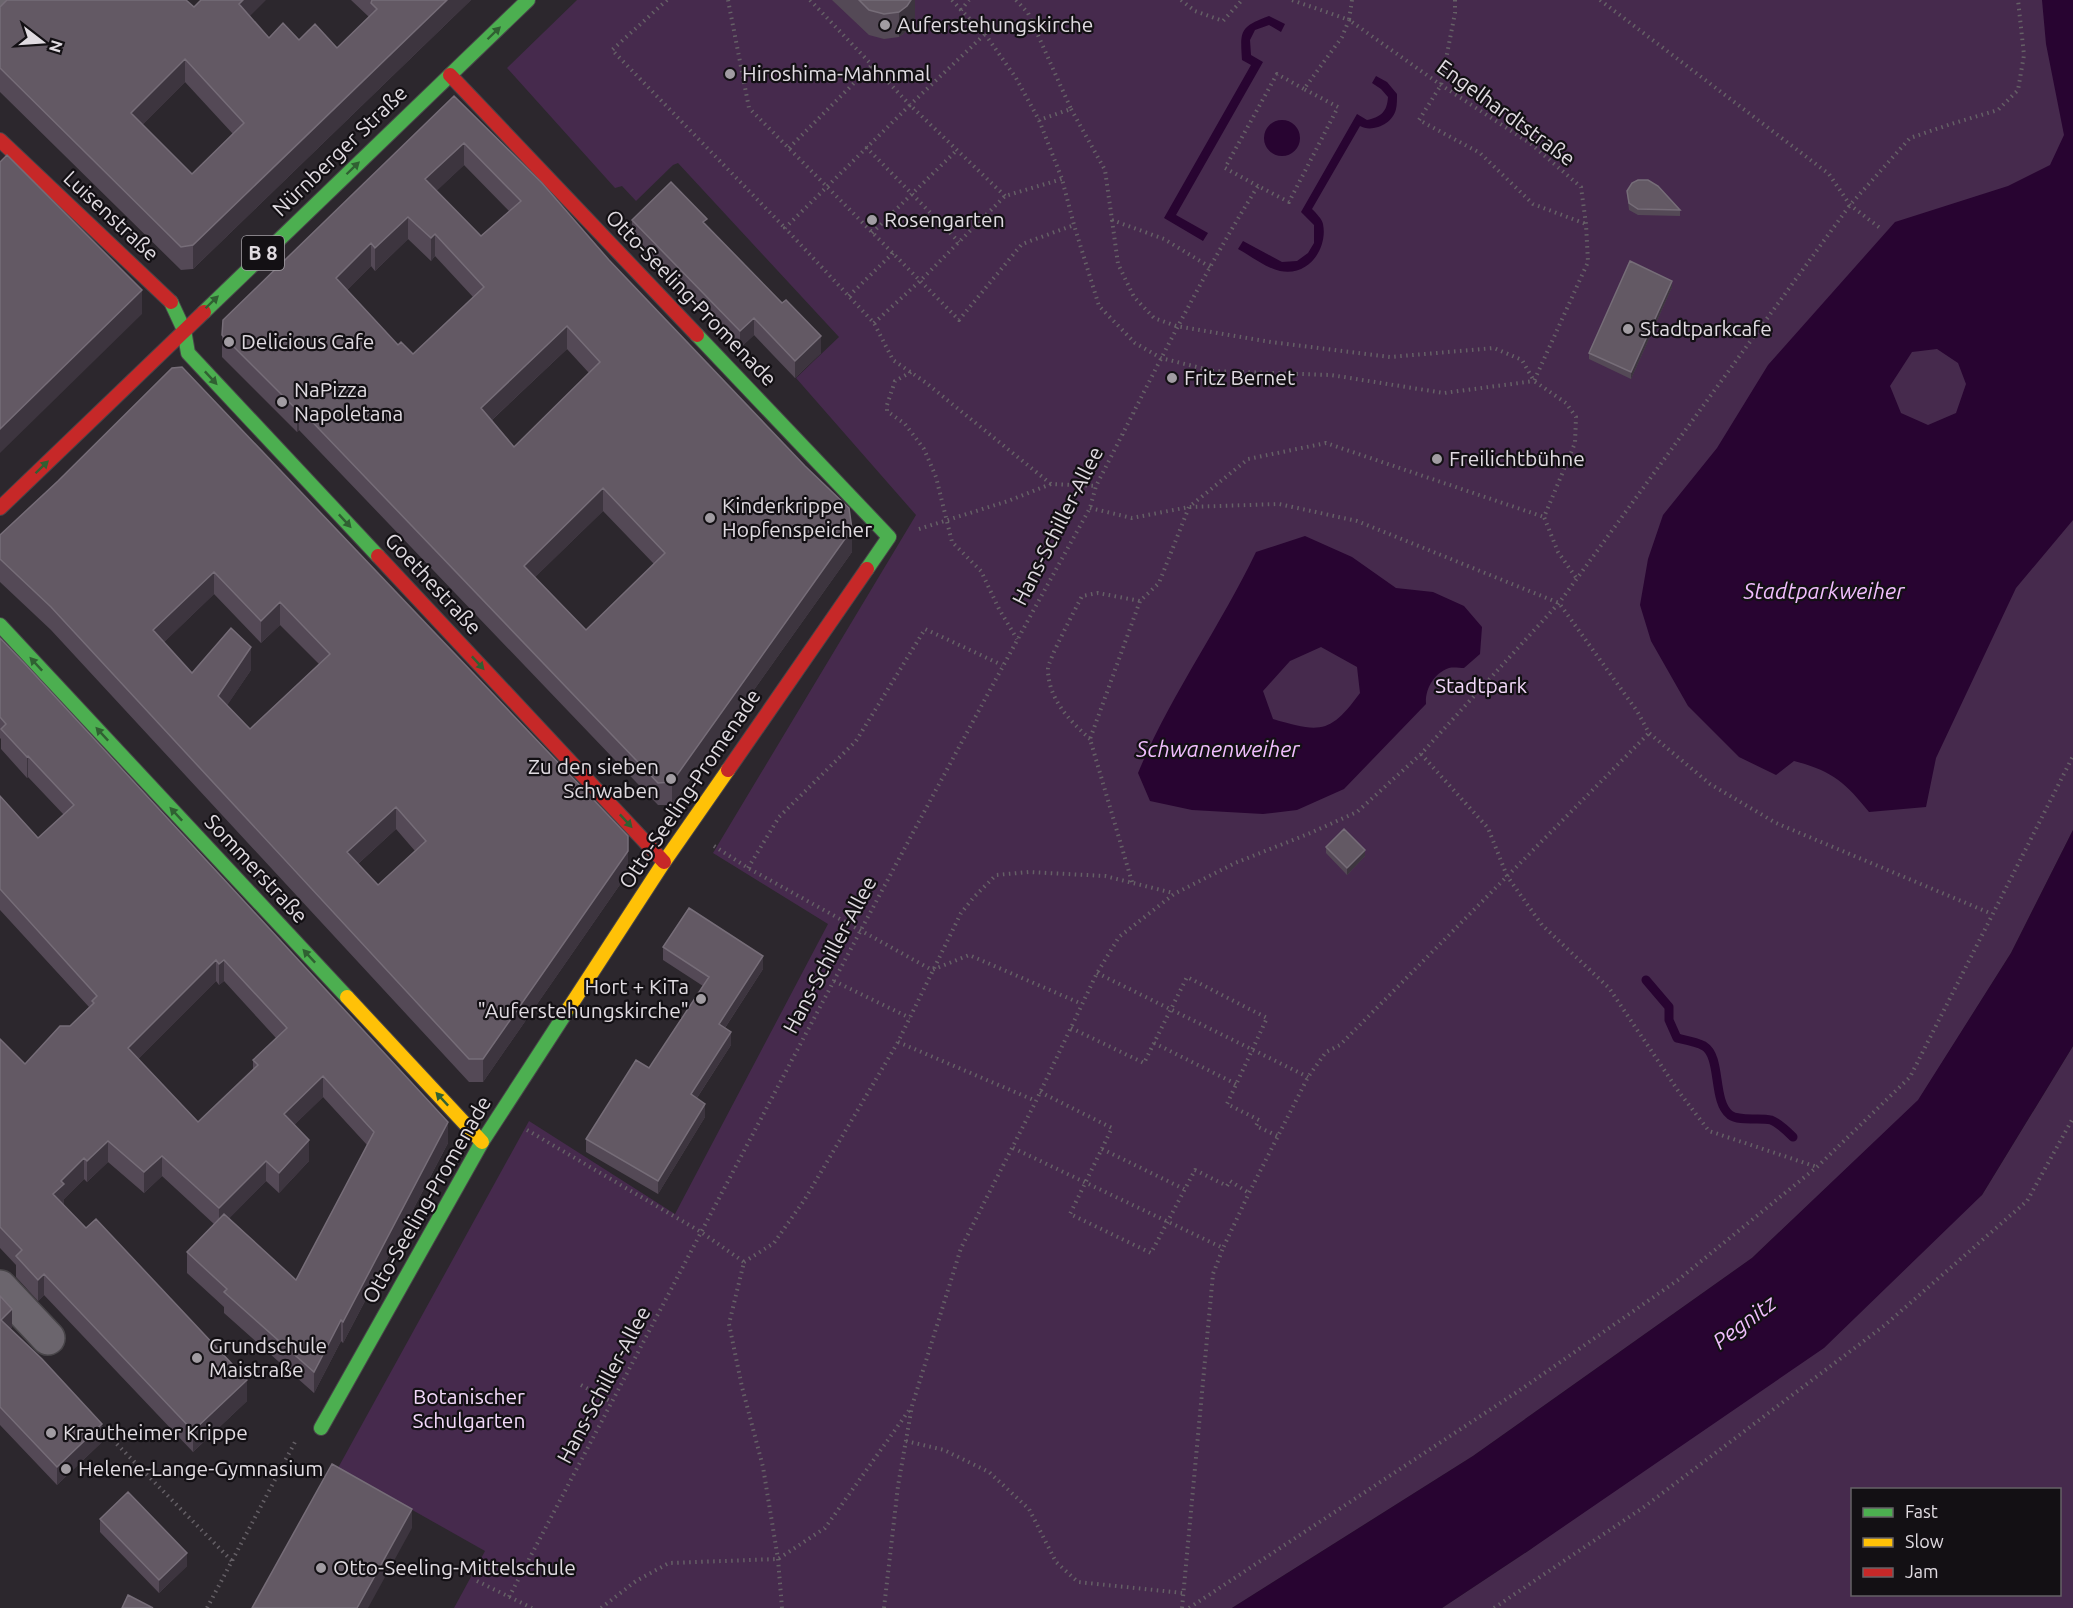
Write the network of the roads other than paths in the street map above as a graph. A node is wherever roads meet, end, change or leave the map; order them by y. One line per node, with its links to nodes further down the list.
1 (4, 0): 3 (street)
2 (528, 0): 4 (street, Nürnberger Straße / B 8, one-way to 2)
3 (0, 4)
4 (450, 75): 6 (street, Nürnberger Straße / B 8, one-way to 4); 9 (street, Otto-Seeling-Promenade)
5 (4, 150): 6 (street, Luisenstraße)
6 (183, 330): 7 (street, Nürnberger Straße / B 8, one-way to 6); 9 (street, Goethestraße, one-way to 9)
7 (0, 508)
8 (0, 626): 10 (street, Sommerstraße, one-way to 8)
9 (664, 862): 10 (street, Otto-Seeling-Promenade)
10 (482, 1142): 13 (street, Otto-Seeling-Promenade)
11 (0, 1287): 12 (street)
12 (48, 1338)
13 (321, 1428)

